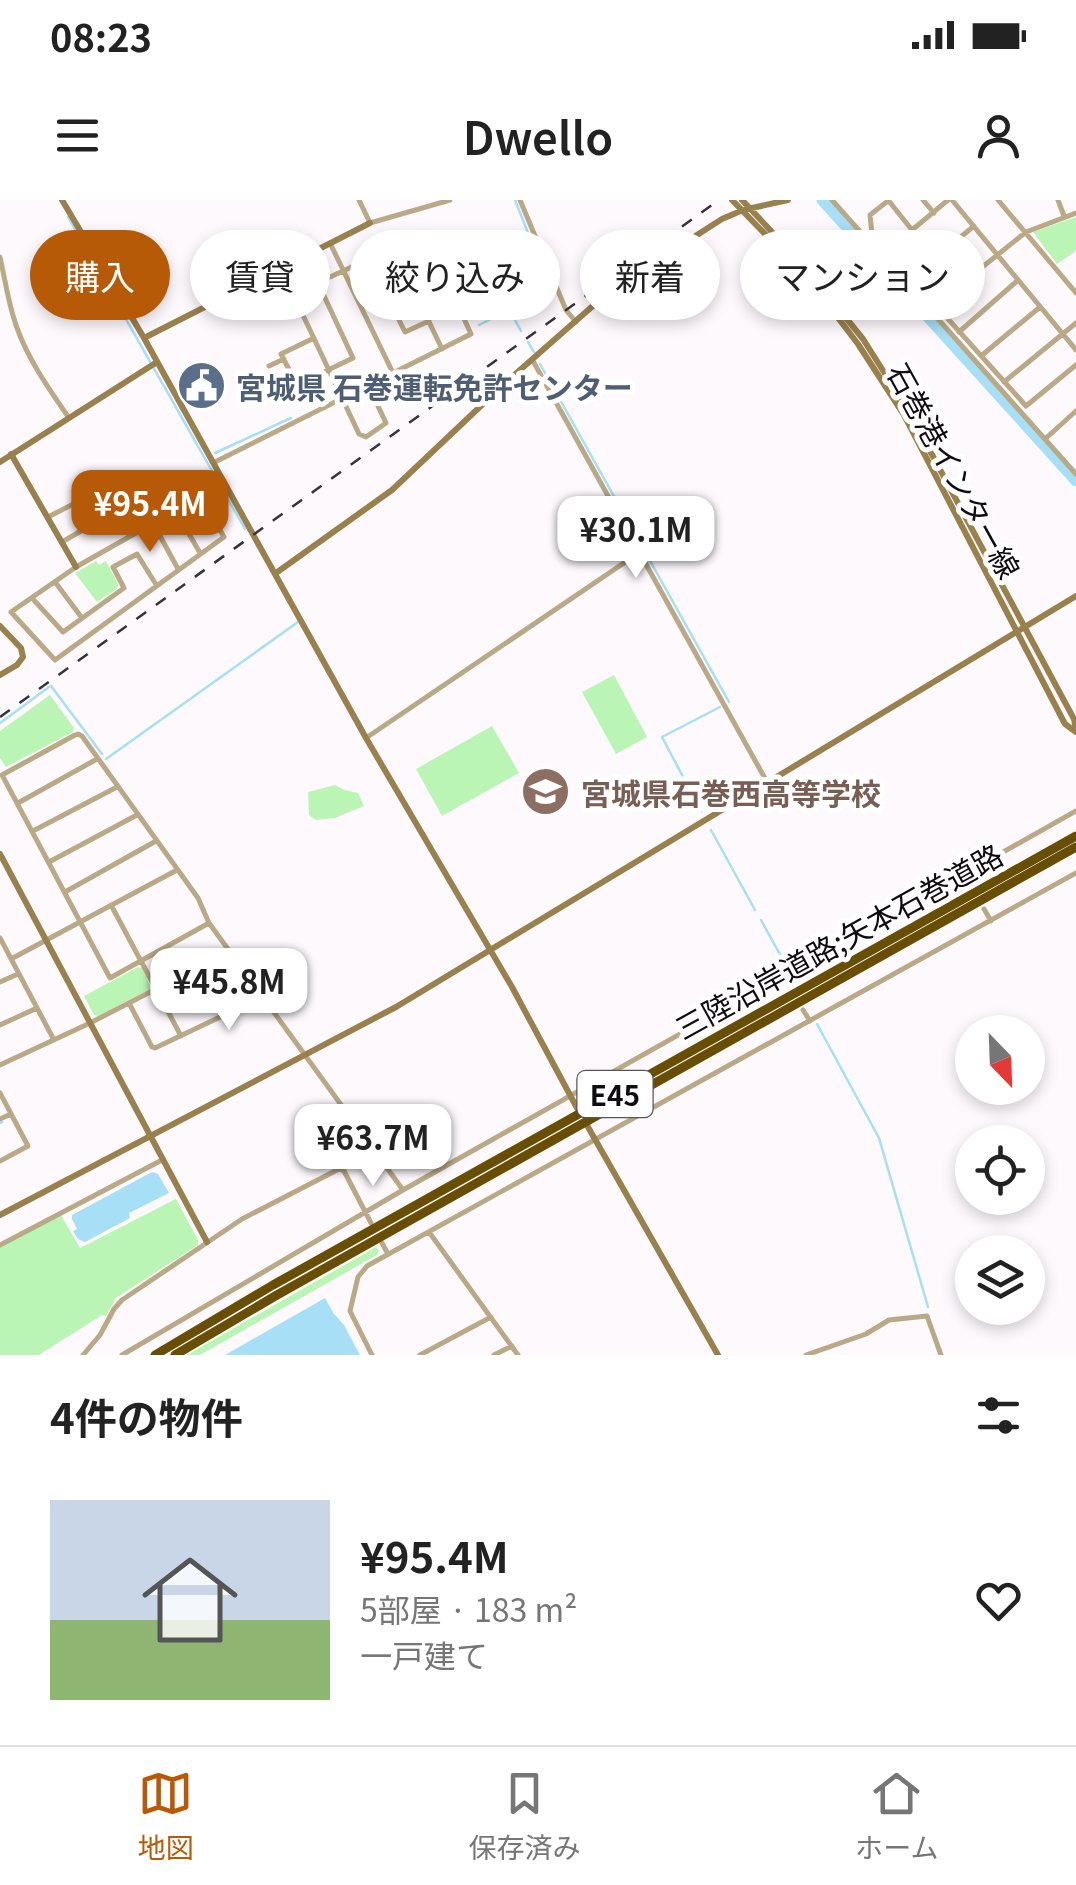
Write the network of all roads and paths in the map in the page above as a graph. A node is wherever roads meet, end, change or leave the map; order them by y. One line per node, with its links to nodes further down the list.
1 (62, 200): 44 (street)
2 (359, 200): 18 (street)
3 (450, 200): 18 (street)
4 (520, 200): 40 (street)
5 (732, 200): 17 (street, 石巻港インター線)
6 (742, 200): 17 (street, 石巻港インター線)
7 (788, 200): 40 (street)
8 (832, 200): 61 (street)
9 (888, 200): 15 (street); 20 (street)
10 (924, 200): 15 (street)
11 (950, 200): 15 (street); 19 (street)
12 (998, 200): 22 (street)
13 (1058, 200): 16 (street)
14 (1076, 212): 16 (street)
15 (934, 213)
16 (1064, 217): 22 (street)
17 (758, 222): 81 (street, 石巻港インター線); 82 (street, 石巻港インター線)
18 (370, 223): 23 (street)
19 (974, 226): 21 (street); 24 (street)
20 (872, 230)
21 (969, 230)
22 (1026, 232): 24 (street); 31 (street)
23 (330, 243): 28 (street)
24 (997, 255): 26 (street); 30 (street)
25 (0, 257): 60 (street)
26 (985, 265)
27 (350, 267): 28 (street)
28 (343, 270): 29 (street); 55 (street)
29 (330, 276)
30 (1018, 280): 32 (street); 42 (street)
31 (1076, 293)
32 (1040, 307): 43 (street); 48 (street)
33 (330, 308): 54 (street)
34 (190, 315): 44 (street)
35 (305, 320): 45 (street)
36 (398, 320): 39 (street)
37 (465, 320): 46 (street)
38 (948, 320): 42 (street)
39 (429, 321): 46 (street)
40 (576, 322): 50 (street)
41 (1076, 323): 43 (street)
42 (959, 332): 48 (street)
43 (1062, 333): 47 (street); 56 (street)
44 (144, 338): 51 (street)
45 (314, 338): 49 (street); 54 (street)
46 (442, 348): 55 (street)
47 (1076, 350)
48 (982, 356): 56 (street)
49 (284, 359): 53 (street); 54 (street)
50 (533, 360): 70 (street); 74 (street)
51 (157, 362): 60 (street); 64 (street)
52 (1076, 365): 56 (street)
53 (269, 366)
54 (329, 369): 58 (street)
55 (394, 373): 57 (street)
56 (1004, 382)
57 (368, 386): 58 (street); 58 (street)
58 (342, 398): 64 (street)
59 (1076, 411): 61 (street)
60 (69, 418): 62 (street)
61 (1044, 439): 65 (street)
62 (11, 454): 63 (street); 67 (street)
63 (0, 462)
64 (213, 463): 66 (street)
65 (1076, 474)
66 (224, 483): 68 (street); 74 (street)
67 (48, 518): 69 (street); 69 (street)
68 (153, 523): 72 (street); 73 (street)
69 (62, 542): 72 (street)
70 (640, 552): 85 (street); 87 (street)
71 (200, 553): 71 (street); 73 (street)
72 (76, 567): 75 (street)
73 (178, 570): 76 (street)
74 (276, 573): 85 (street)
75 (55, 582): 78 (street); 79 (street)
76 (157, 586): 78 (street); 79 (street)
77 (1076, 596): 81 (street)
78 (32, 598): 79 (street)
79 (82, 618)
80 (0, 626): 83 (street)
81 (1025, 626): 82 (street); 84 (street, 石巻港インター線)
82 (1016, 631): 84 (street, 石巻港インター線); 87 (street)
83 (0, 675)
84 (1076, 731)
85 (366, 738): 110 (street)
86 (98, 759): 88 (street); 89 (street); 89 (street)
87 (768, 783): 110 (street)
88 (117, 787): 91 (street); 92 (street)
89 (18, 803): 92 (street)
90 (1076, 810): 100 (street)
91 (137, 815): 94 (street); 97 (street)
92 (33, 831): 97 (street)
93 (1076, 836): 156 (highway, 三陸沿岸道路;矢本石巻道路 / E45)
94 (156, 841): 98 (street); 102 (street)
95 (1076, 847): 157 (highway, 三陸沿岸道路;矢本石巻道路 / E45)
96 (0, 854): 109 (street)
97 (49, 862): 102 (street)
98 (177, 870): 103 (street); 107 (street)
99 (1076, 873): 105 (street)
100 (964, 874): 101 (street); 115 (street)
101 (971, 886)
102 (65, 892): 106 (street)
103 (110, 905): 106 (street); 113 (street)
104 (984, 910): 105 (street)
105 (992, 921): 124 (street)
106 (81, 922): 109 (street); 113 (street)
107 (209, 923): 112 (street); 113 (street)
108 (0, 938): 111 (street)
109 (46, 940): 111 (street); 125 (street)
110 (491, 950): 129 (street); 132 (street)
111 (10, 959): 114 (street)
112 (235, 959): 119 (street); 120 (street)
113 (141, 962): 118 (street)
114 (18, 974): 116 (street); 122 (street)
115 (784, 976): 117 (street); 132 (street)
116 (0, 982)
117 (790, 986)
118 (156, 989): 119 (street); 121 (street)
119 (161, 998): 127 (street)
120 (262, 998): 127 (street); 129 (street)
121 (129, 1003): 125 (street); 127 (street)
122 (37, 1008): 126 (street); 128 (street)
123 (802, 1010): 124 (street)
124 (810, 1021): 138 (street)
125 (90, 1023): 128 (street); 137 (street)
126 (0, 1025)
127 (181, 1036)
128 (54, 1040): 130 (street)
129 (305, 1055): 137 (street); 141 (street)
130 (0, 1066)
131 (0, 1093): 134 (street)
132 (571, 1097): 133 (street); 141 (street)
133 (577, 1108)
134 (11, 1114): 135 (street); 140 (street)
135 (0, 1119)
136 (588, 1127): 138 (street)
137 (150, 1136): 139 (street); 143 (street)
138 (594, 1139): 145 (street); 162 (street)
139 (162, 1160): 146 (street); 148 (street)
140 (0, 1162)
141 (403, 1190): 142 (street)
142 (365, 1212): 144 (street); 146 (street); 152 (street)
143 (0, 1215)
144 (371, 1223)
145 (428, 1232): 149 (street); 150 (street)
146 (207, 1242): 153 (street)
147 (382, 1243): 149 (street)
148 (0, 1245)
149 (388, 1254): 158 (street)
150 (490, 1317): 151 (street); 159 (street)
151 (512, 1346): 160 (street); 161 (street)
152 (134, 1348): 154 (street); 155 (street)
153 (86, 1354)
154 (122, 1355)
155 (138, 1355)
156 (155, 1355)
157 (175, 1355)
158 (372, 1355)
159 (420, 1355)
160 (494, 1355)
161 (518, 1355)
162 (718, 1355)
163 (806, 1355): 164 (street)
164 (941, 1355)

